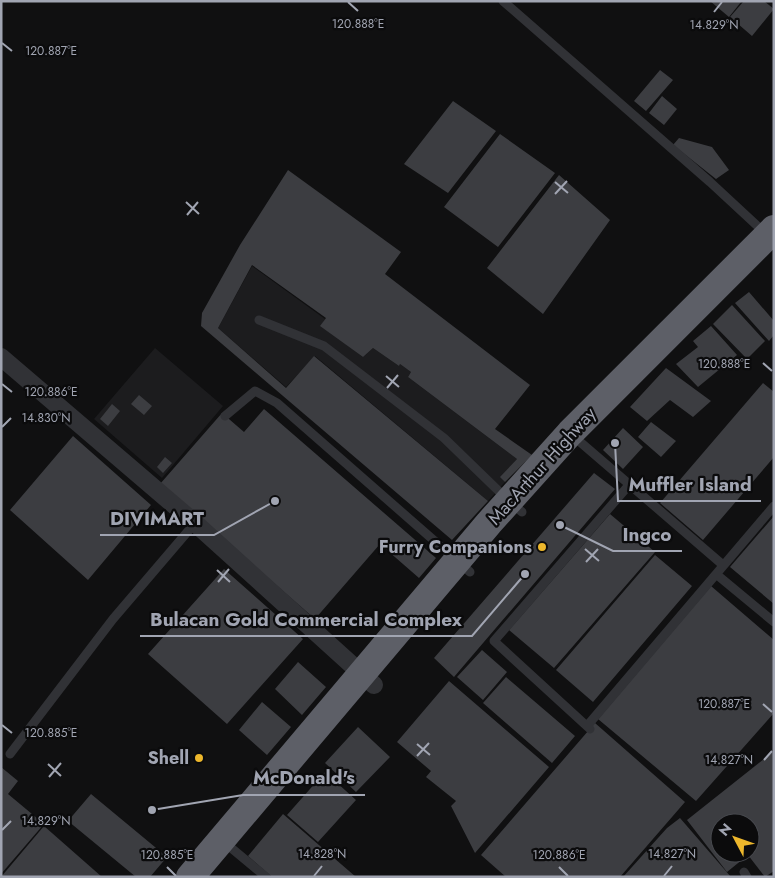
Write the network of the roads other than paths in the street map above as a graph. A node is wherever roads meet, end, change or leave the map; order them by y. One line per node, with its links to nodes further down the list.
1 (503, 1): 2 (lane)
2 (772, 240): 6 (highway, MacArthur Highway)
3 (259, 320): 8 (lane)
4 (1, 357): 10 (street)
5 (226, 416): 12 (lane)
6 (576, 438): 7 (lane); 8 (highway, MacArthur Highway)
7 (629, 485): 11 (lane); 13 (lane)
8 (515, 506): 12 (highway, MacArthur Highway)
9 (774, 506): 11 (lane)
10 (195, 523): 15 (street); 16 (lane)
11 (723, 565): 13 (lane)
12 (463, 566): 15 (highway, MacArthur Highway)
13 (716, 574): 14 (lane)
14 (774, 622)
15 (368, 679): 17 (highway, MacArthur Highway)
16 (10, 754)
17 (227, 845): 18 (highway, MacArthur Highway); 19 (highway, MacArthur Highway); 20 (lane)
18 (190, 877)
19 (210, 877)
20 (266, 877)

